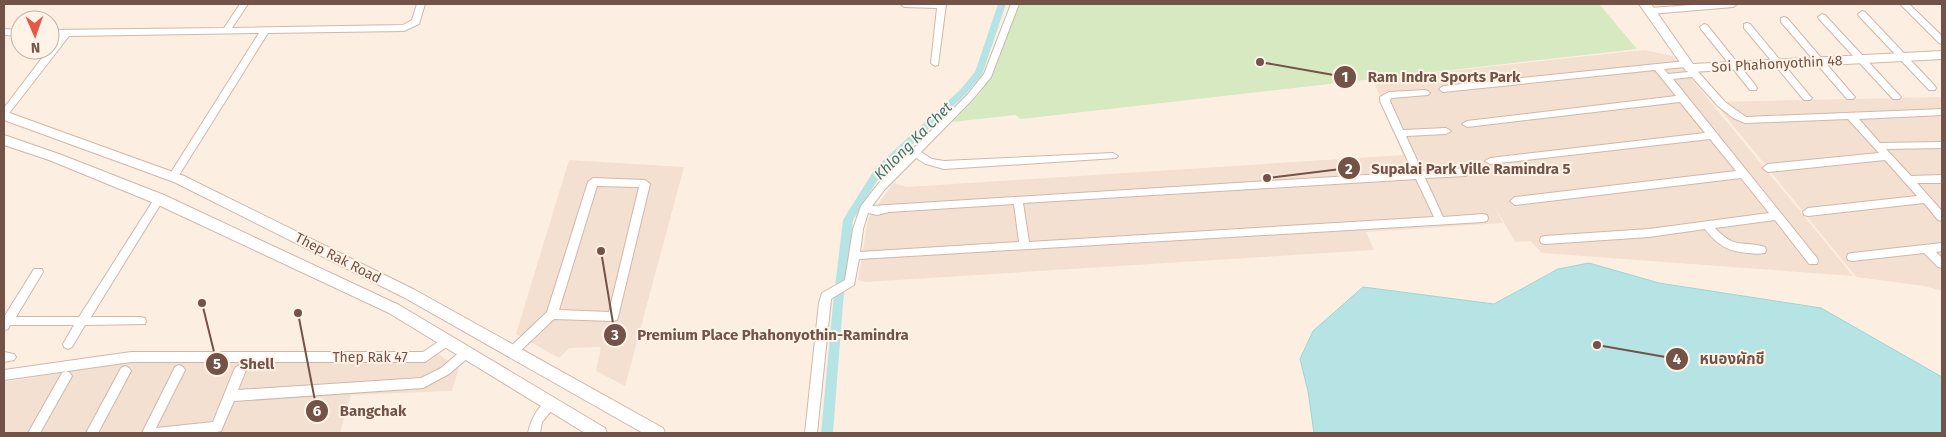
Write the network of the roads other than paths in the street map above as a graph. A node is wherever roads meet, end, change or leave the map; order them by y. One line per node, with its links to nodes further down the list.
1 (244, 4): 14 (street)
2 (421, 4): 15 (street)
3 (904, 4): 7 (street)
4 (1015, 4): 47 (street)
5 (1733, 4): 8 (street)
6 (1904, 4): 18 (street)
7 (941, 5): 23 (street)
8 (1648, 7): 27 (main road)
9 (1862, 14): 20 (street)
10 (1822, 17): 21 (street)
11 (1784, 20): 22 (street)
12 (1747, 26): 24 (street)
13 (1704, 27): 26 (street)
14 (227, 29): 15 (street); 17 (street)
15 (266, 29): 55 (street)
16 (60, 33): 17 (street)
17 (66, 33): 38 (street)
18 (1942, 41)
19 (1942, 55): 20 (main road, Soi Phahonyothin 48)
20 (1904, 57): 21 (main road, Soi Phahonyothin 48); 30 (street)
21 (1862, 60): 22 (main road, Soi Phahonyothin 48); 34 (street)
22 (1819, 62): 24 (main road, Soi Phahonyothin 48); 33 (street)
23 (935, 63)
24 (1778, 64): 26 (main road, Soi Phahonyothin 48); 36 (street)
25 (1657, 66): 27 (street); 28 (street); 31 (street)
26 (1735, 66): 27 (main road, Soi Phahonyothin 48); 29 (street)
27 (1690, 69): 28 (street); 39 (street)
28 (1666, 76): 35 (street)
29 (1753, 88)
30 (1932, 88)
31 (1443, 89)
32 (1426, 93): 42 (street)
33 (1850, 97)
34 (1896, 97)
35 (1684, 98): 40 (street); 43 (street)
36 (1807, 98)
37 (1942, 112): 39 (street)
38 (4, 115): 55 (main road, Thep Rak Road)
39 (1850, 115): 46 (street)
40 (1466, 124)
41 (1446, 131): 42 (street)
42 (1400, 133): 53 (street)
43 (1713, 135): 50 (street); 54 (street)
44 (4, 140): 58 (main road, Thep Rak Road)
45 (1942, 144): 46 (street)
46 (1878, 146): 49 (street)
47 (915, 153): 48 (street); 60 (street)
48 (1113, 156)
49 (1888, 156): 51 (street); 57 (street)
50 (1490, 161)
51 (1768, 168)
52 (1466, 172): 53 (street)
53 (1419, 174): 61 (street); 69 (street)
54 (1744, 174): 62 (street); 66 (street)
55 (174, 176): 87 (main road, Thep Rak Road)
56 (1942, 179): 57 (street)
57 (1909, 180): 59 (street)
58 (159, 199): 82 (street); 85 (main road, Thep Rak Road)
59 (1926, 199): 65 (street); 67 (street)
60 (871, 200): 63 (street); 64 (street)
61 (1018, 200): 63 (street); 72 (street)
62 (1515, 201)
63 (889, 208): 64 (street)
64 (865, 209): 104 (street)
65 (1808, 212)
66 (1777, 216): 70 (street); 78 (street)
67 (1942, 216)
68 (1483, 218): 69 (street)
69 (1440, 220): 72 (street)
70 (1707, 226): 71 (street); 75 (street)
71 (1545, 240)
72 (1025, 246): 76 (street)
73 (1942, 248): 74 (street)
74 (1927, 249): 77 (street); 79 (street)
75 (1761, 250)
76 (861, 256)
77 (1852, 257)
78 (1813, 261)
79 (1942, 264)
80 (38, 272): 84 (street)
81 (552, 314): 81 (street); 87 (street)
82 (82, 321): 83 (street); 84 (street); 86 (street)
83 (141, 321)
84 (5, 323)
85 (447, 341): 88 (main road, Thep Rak Road); 92 (street, Thep Rak 47)
86 (68, 344)
87 (512, 352): 103 (main road, Thep Rak Road)
88 (465, 354): 94 (street); 95 (main road, Thep Rak Road)
89 (179, 370): 99 (street)
90 (240, 370): 94 (street)
91 (125, 371): 98 (street)
92 (4, 375)
93 (66, 376): 97 (street)
94 (230, 396): 96 (street)
95 (551, 404): 101 (street); 102 (main road, Thep Rak Road)
96 (218, 430): 100 (street)
97 (34, 433)
98 (92, 433)
99 (148, 433)
100 (158, 433)
101 (534, 433)
102 (598, 433)
103 (657, 433)
104 (811, 433)

